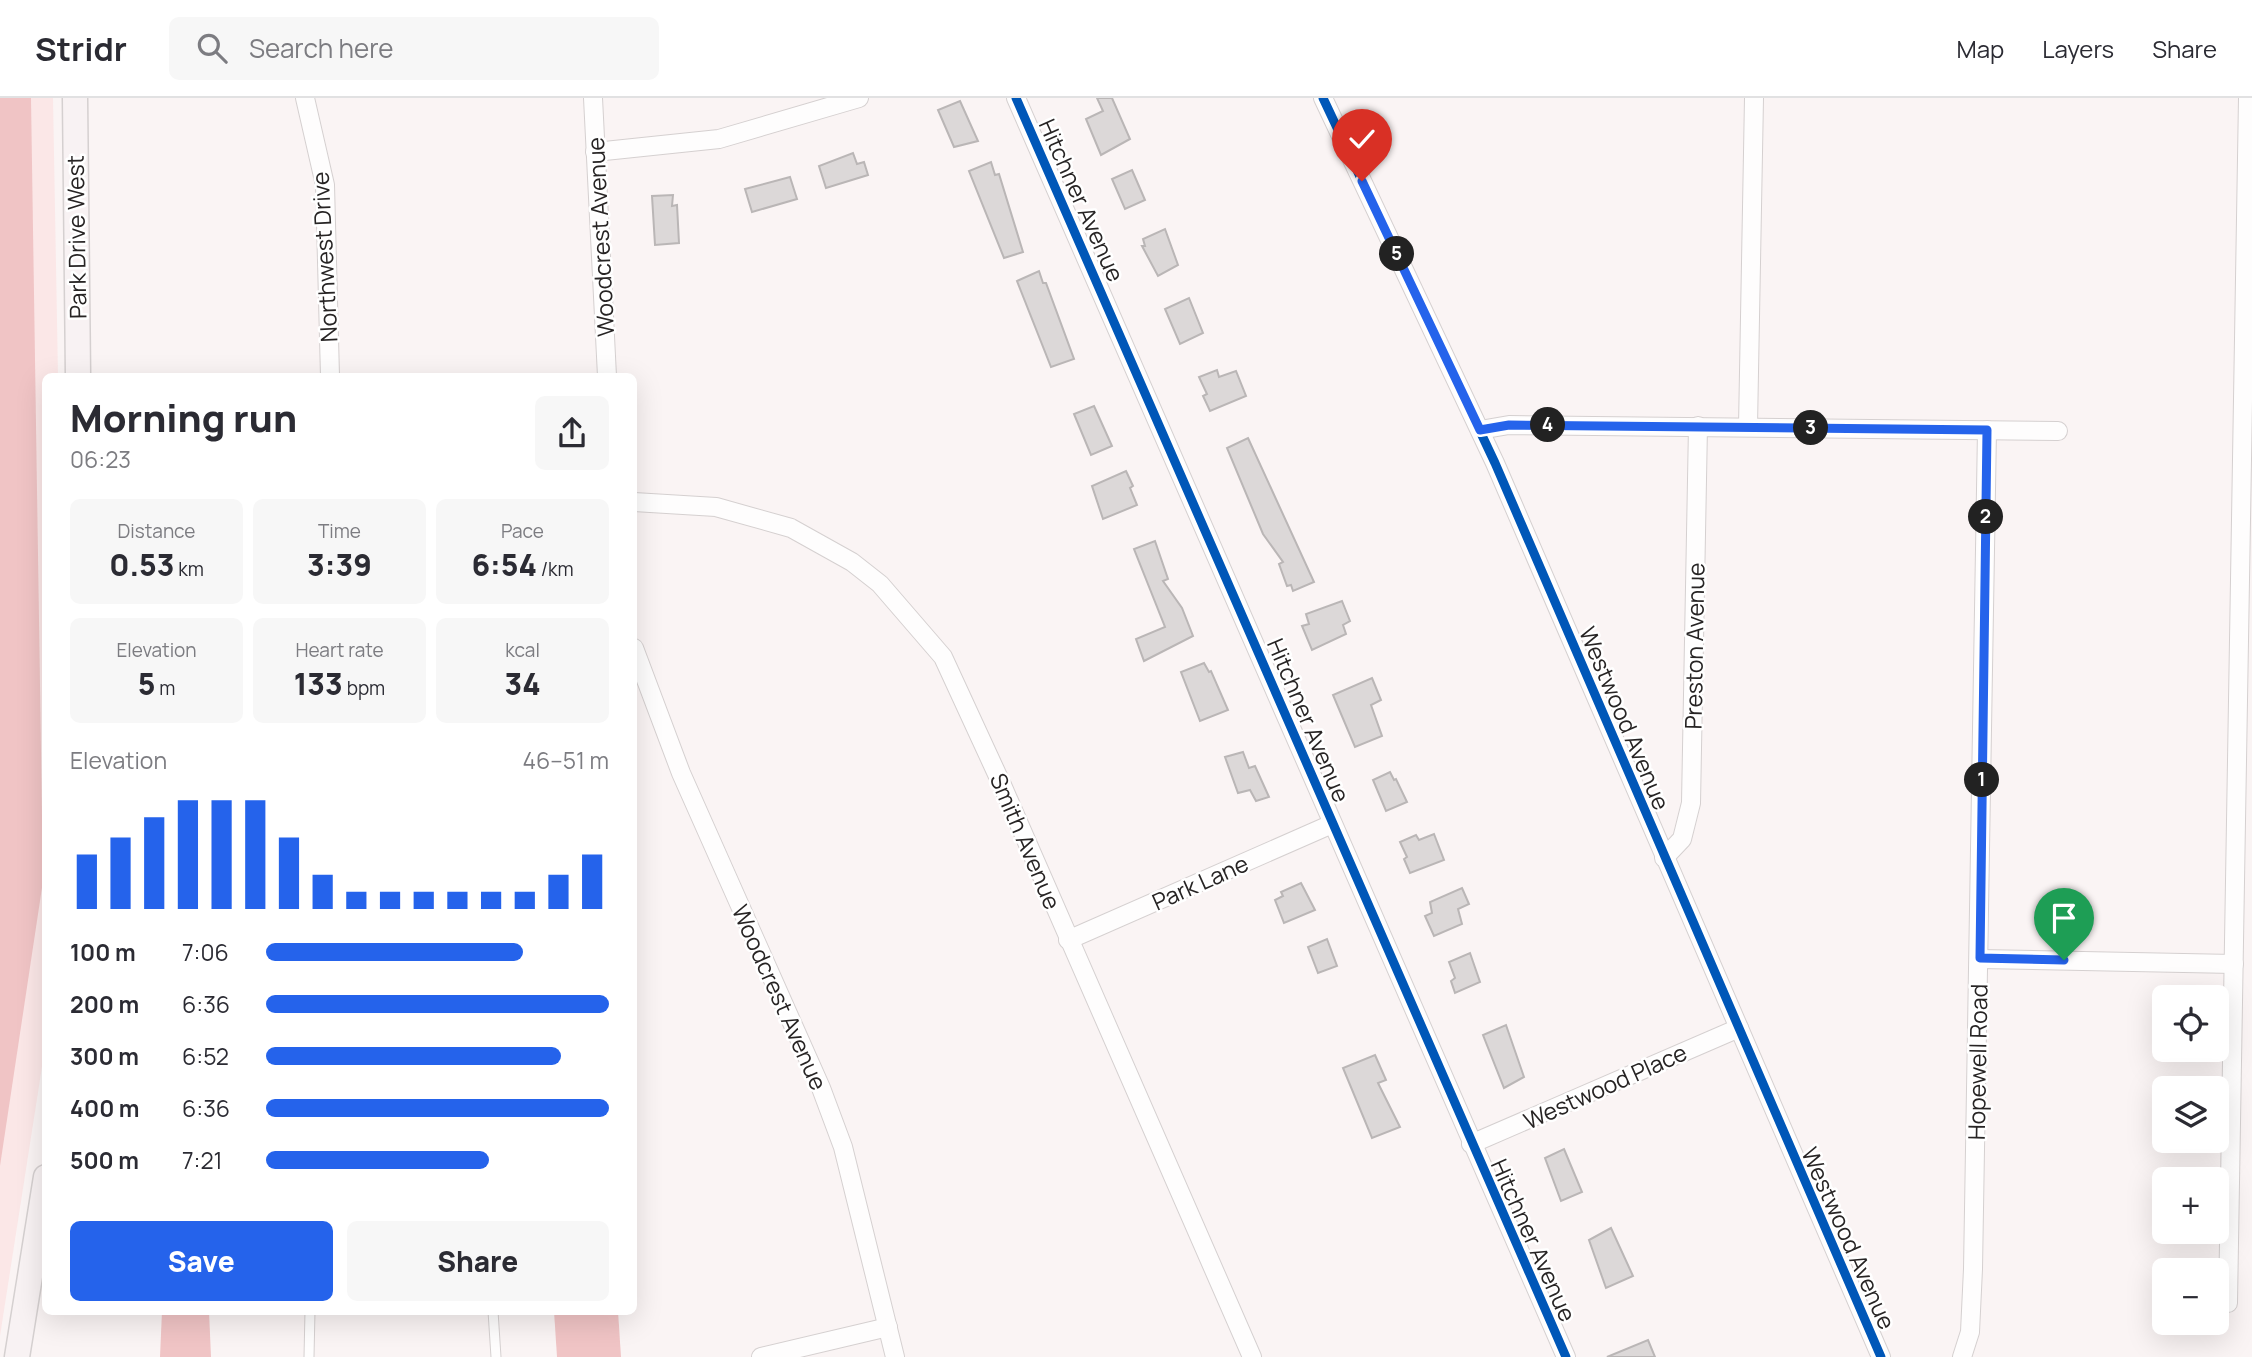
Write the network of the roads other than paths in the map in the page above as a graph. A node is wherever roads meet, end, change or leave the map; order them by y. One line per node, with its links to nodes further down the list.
1 (75, 98): 11 (street, Park Drive West)
2 (305, 98): 12 (street, Northwest Drive)
3 (593, 98): 9 (street, Woodcrest Avenue)
4 (859, 98): 9 (street)
5 (1016, 98): 22 (street, Hitchner Avenue)
6 (1323, 98): 16 (street, Westwood Avenue)
7 (1754, 98): 15 (street)
8 (2248, 98): 10 (street)
9 (595, 152): 13 (street, Woodcrest Avenue)
10 (2249, 178): 21 (street)
11 (78, 373)
12 (330, 373)
13 (607, 373)
14 (1698, 426): 15 (street); 16 (street); 23 (street, Preston Avenue)
15 (1748, 427): 17 (street)
16 (1480, 430): 23 (street, Westwood Avenue)
17 (1987, 430): 18 (street); 25 (street, Hopewell Road)
18 (2057, 431)
19 (637, 502): 24 (street, Smith Avenue)
20 (637, 656): 33 (street, Woodcrest Avenue)
21 (2246, 691): 26 (street)
22 (1332, 824): 24 (street, Park Lane); 28 (street, Hitchner Avenue)
23 (1664, 858): 27 (street, Westwood Avenue)
24 (1068, 940): 39 (street, Smith Avenue)
25 (1980, 958): 26 (street); 42 (street, Hopewell Road)
26 (2234, 964): 30 (street)
27 (1739, 1028): 28 (street, Westwood Place); 41 (street, Westwood Avenue)
28 (1471, 1144): 40 (street, Hitchner Avenue)
29 (42, 1202): 34 (street)
30 (2229, 1258)
31 (310, 1315): 35 (lane)
32 (494, 1315): 36 (lane)
33 (888, 1327): 37 (street); 38 (street, Woodcrest Avenue)
34 (17, 1357)
35 (309, 1357)
36 (496, 1357)
37 (761, 1357)
38 (895, 1357)
39 (1252, 1357)
40 (1566, 1357)
41 (1881, 1357)
42 (1962, 1357)

